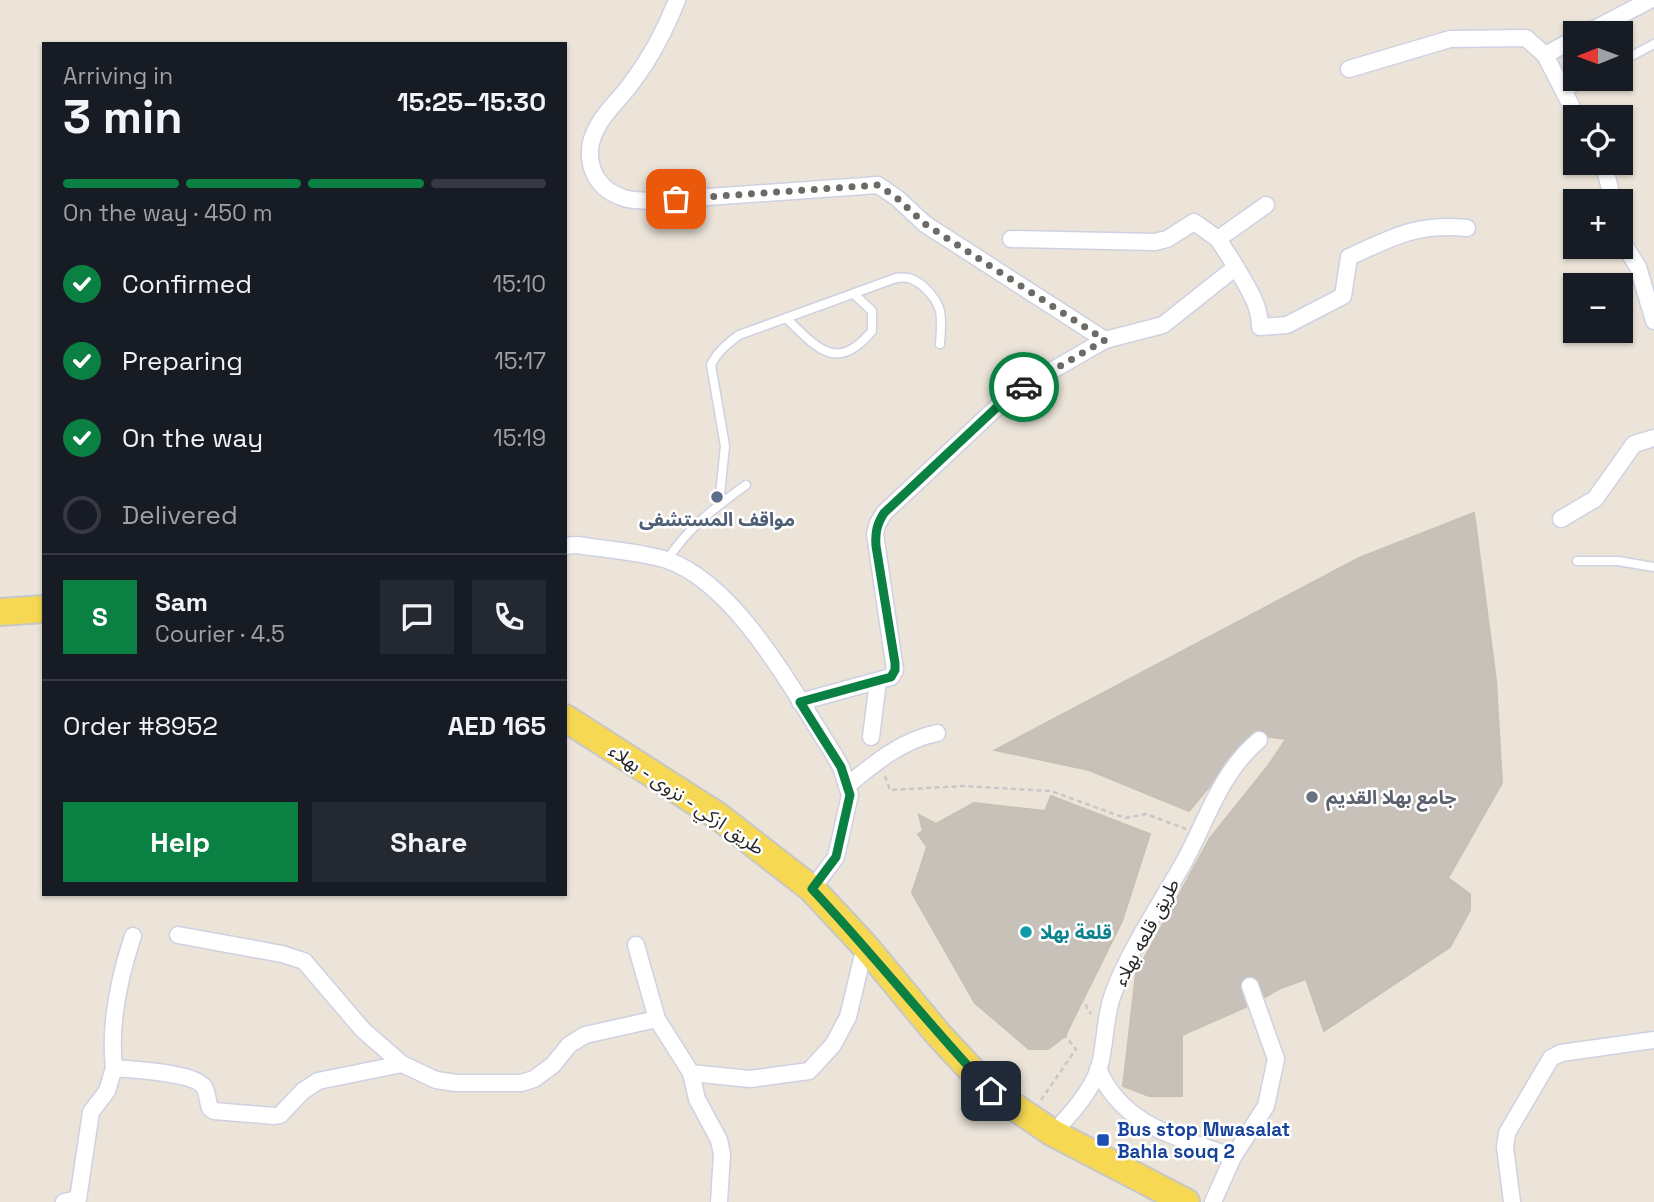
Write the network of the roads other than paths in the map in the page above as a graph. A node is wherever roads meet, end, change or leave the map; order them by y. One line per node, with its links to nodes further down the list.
1 (677, 0): 21 (street)
2 (1650, 0): 3 (street)
3 (1610, 21)
4 (1654, 44): 7 (lane)
5 (1563, 45): 6 (street)
6 (1545, 55): 8 (street); 10 (street)
7 (1633, 55)
8 (1349, 69)
9 (1568, 91): 10 (lane)
10 (1564, 93): 11 (street)
11 (1570, 105)
12 (1266, 205): 15 (street)
13 (1467, 228): 17 (street)
14 (1011, 239): 15 (street)
15 (1218, 239): 17 (street)
16 (1633, 259): 20 (street)
17 (1236, 267): 21 (street)
18 (854, 294): 19 (lane); 19 (lane); 22 (lane)
19 (786, 318): 25 (lane)
20 (1654, 321)
21 (1105, 340): 33 (street)
22 (940, 344)
23 (1654, 438): 26 (street)
24 (746, 485): 25 (lane)
25 (719, 504): 28 (lane)
26 (1561, 519)
27 (567, 546): 28 (street)
28 (667, 560): 34 (street)
29 (1577, 561): 30 (lane)
30 (1654, 567)
31 (42, 609): 32 (main road)
32 (0, 612)
33 (878, 681): 34 (street); 37 (street)
34 (800, 702): 39 (street)
35 (567, 720): 40 (main road, طريق ازكي - نزوى - بهلاء)
36 (937, 733): 39 (street)
37 (871, 737)
38 (1259, 740): 50 (street, طريق قلعه بهلاء)
39 (847, 786): 40 (street)
40 (812, 889): 44 (main road, طريق ازكي - نزوى - بهلاء)
41 (178, 935): 48 (street)
42 (133, 936): 49 (street)
43 (636, 945): 46 (street)
44 (865, 946): 51 (street); 52 (main road, طريق ازكي - نزوى - بهلاء)
45 (1250, 986): 53 (street)
46 (657, 1019): 48 (street); 51 (street)
47 (1654, 1040): 58 (street)
48 (402, 1064): 49 (street)
49 (114, 1068): 55 (street)
50 (1098, 1069): 52 (street, طريق قلعه بهلاء); 53 (street)
51 (691, 1073): 56 (street)
52 (1053, 1133): 54 (main road, طريق ازكي - نزوى - بهلاء)
53 (1233, 1157): 57 (street)
54 (1174, 1199)
55 (64, 1202)
56 (719, 1202)
57 (1213, 1202)
58 (1511, 1202)

